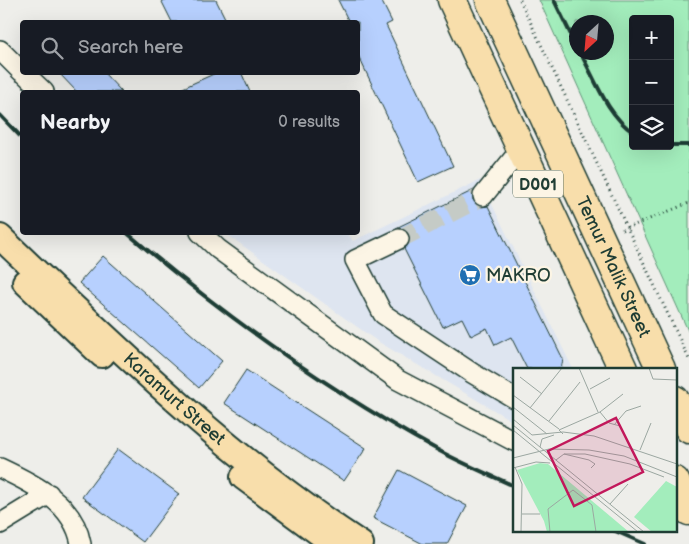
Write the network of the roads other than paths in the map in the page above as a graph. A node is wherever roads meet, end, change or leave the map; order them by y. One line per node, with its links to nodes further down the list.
1 (452, 0): 7 (highway, Temur Malik Street / D001)
2 (490, 0): 14 (highway, Temur Malik Street / D001)
3 (0, 50): 4 (street)
4 (20, 69)
5 (26, 75): 6 (street)
6 (42, 90)
7 (521, 149): 8 (street); 13 (highway, Temur Malik Street / D001)
8 (484, 196)
9 (203, 235): 16 (street)
10 (0, 237): 24 (main road, Karamurt Street)
11 (399, 238): 15 (street)
12 (0, 258): 23 (main road, Karamurt Street)
13 (623, 368)
14 (661, 368)
15 (513, 397)
16 (513, 440)
17 (0, 468): 19 (street)
18 (676, 483): 20 (highway)
19 (48, 494): 21 (street); 22 (street)
20 (689, 512)
21 (0, 524)
22 (81, 544)
23 (334, 544)
24 (361, 544)

